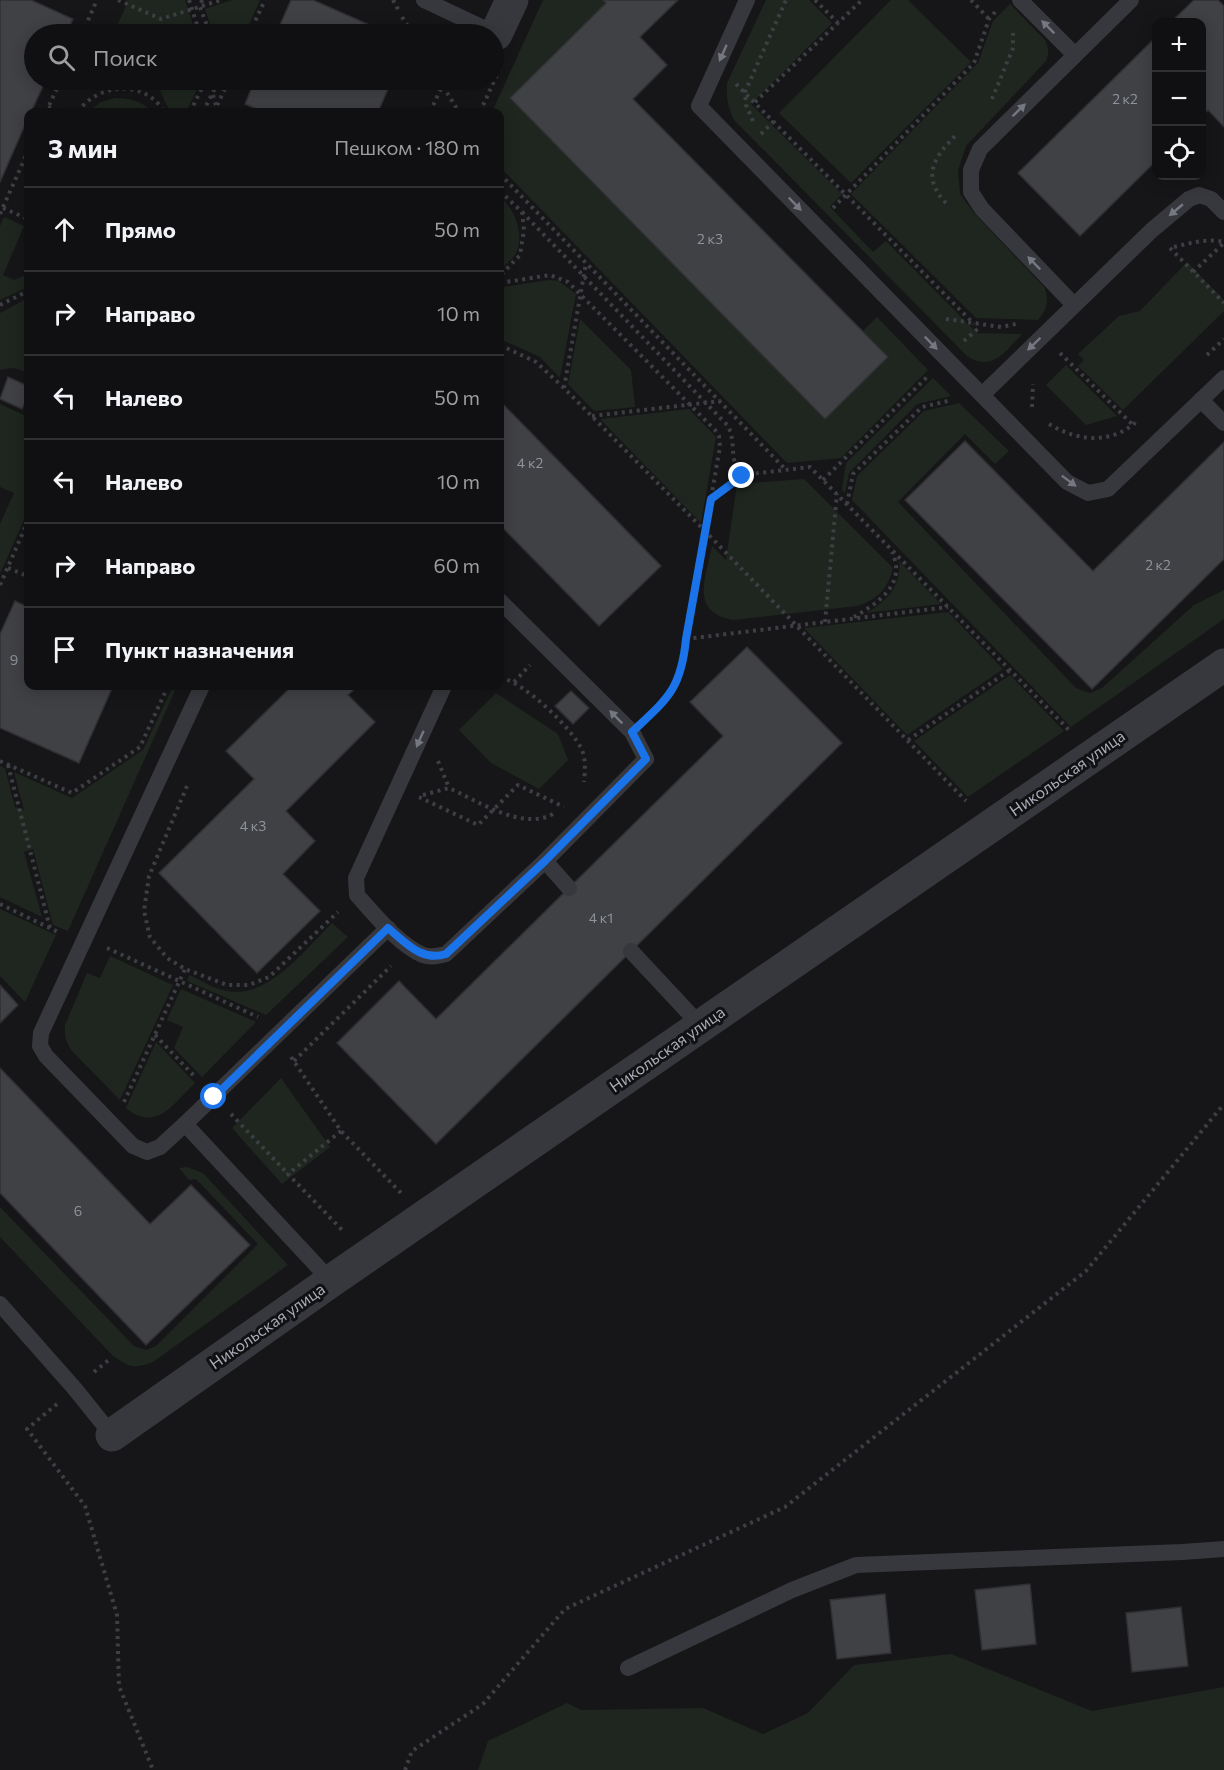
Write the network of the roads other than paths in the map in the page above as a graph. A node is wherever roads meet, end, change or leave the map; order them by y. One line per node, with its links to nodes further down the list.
1 (424, 0): 6 (lane)
2 (512, 0): 7 (street)
3 (747, 0): 12 (lane, one-way to 12)
4 (1020, 0): 8 (lane, one-way to 4)
5 (1131, 0): 8 (lane)
6 (475, 24)
7 (501, 24)
8 (1075, 55): 10 (lane, one-way to 8)
9 (1224, 212): 10 (lane, one-way to 10)
10 (1074, 305): 12 (lane, one-way to 12)
11 (1224, 378): 13 (lane)
12 (983, 394): 13 (lane, one-way to 13)
13 (1201, 400): 14 (lane)
14 (1224, 423)
15 (504, 605): 19 (lane, one-way to 15)
16 (1224, 665): 23 (street, Никольская улица)
17 (200, 690): 24 (lane)
18 (442, 690): 21 (lane, one-way to 21)
19 (545, 861): 20 (lane); 21 (lane)
20 (569, 888)
21 (388, 928): 24 (lane)
22 (631, 951): 23 (lane)
23 (701, 1026): 25 (street, Никольская улица)
24 (186, 1124): 25 (lane)
25 (331, 1281): 27 (street, Никольская улица)
26 (0, 1304): 27 (lane)
27 (112, 1435)
28 (1224, 1549): 29 (lane)
29 (628, 1668)

